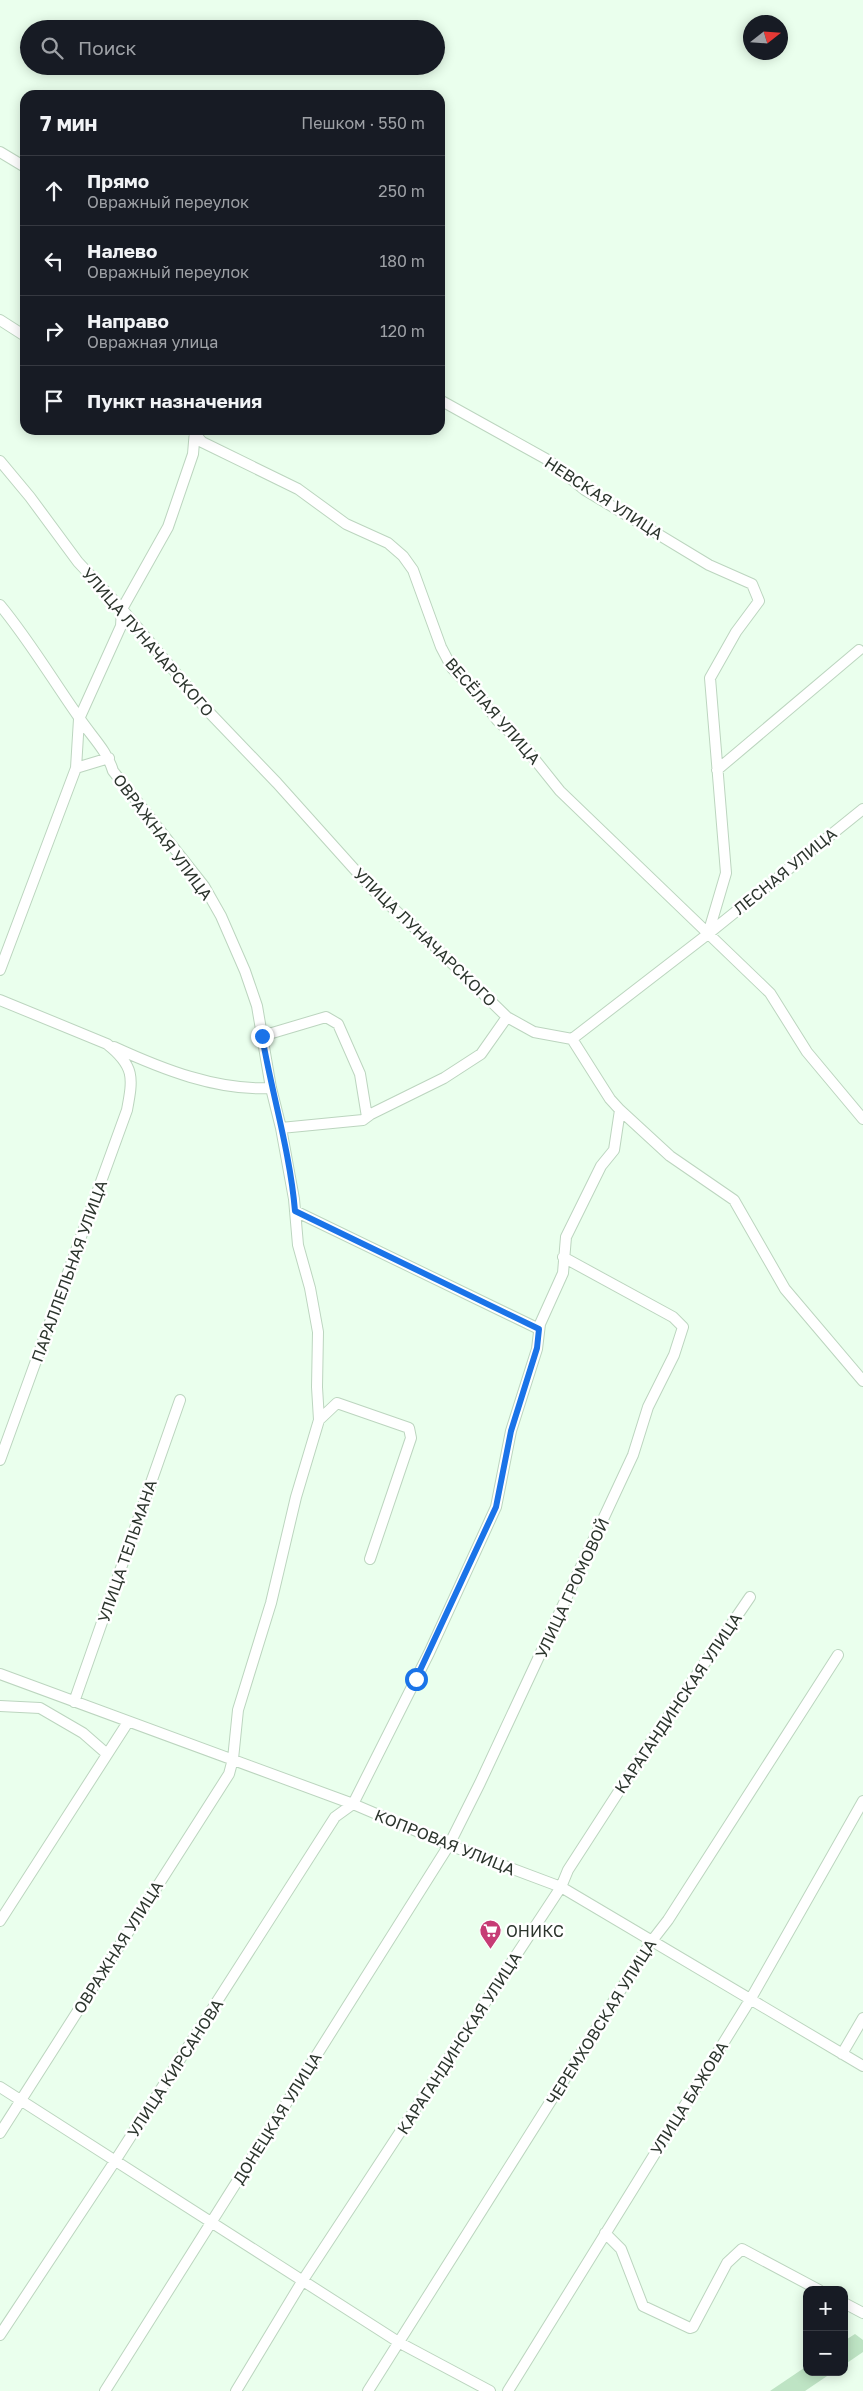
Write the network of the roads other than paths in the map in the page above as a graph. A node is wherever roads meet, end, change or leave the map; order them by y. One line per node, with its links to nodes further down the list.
1 (0, 152): 2 (street)
2 (20, 164)
3 (0, 320): 4 (street)
4 (20, 333)
5 (445, 403): 15 (street, НЕВСКАЯ УЛИЦА)
6 (194, 435): 10 (street)
7 (197, 435): 17 (street, ВЕСЁЛАЯ УЛИЦА)
8 (0, 461): 10 (street, УЛИЦА ЛУНАЧАРСКОГО)
9 (0, 605): 12 (street, ОВРАЖНАЯ УЛИЦА)
10 (122, 609): 12 (street); 20 (street, УЛИЦА ЛУНАЧАРСКОГО)
11 (859, 650): 15 (street)
12 (79, 719): 13 (street, ОВРАЖНАЯ УЛИЦА); 14 (street)
13 (109, 758): 14 (street); 21 (street, ОВРАЖНАЯ УЛИЦА)
14 (76, 768): 18 (street)
15 (717, 770): 17 (street)
16 (863, 808): 17 (street, ЛЕСНАЯ УЛИЦА)
17 (708, 934): 22 (street, ЛЕСНАЯ УЛИЦА); 27 (street)
18 (0, 970)
19 (0, 1000): 23 (street)
20 (507, 1017): 22 (street, УЛИЦА ЛУНАЧАРСКОГО); 26 (street)
21 (262, 1036): 24 (street, ОВРАЖНАЯ УЛИЦА); 26 (street)
22 (572, 1039): 25 (street)
23 (107, 1044): 24 (street); 35 (street, ПАРАЛЛЕЛЬНАЯ УЛИЦА)
24 (271, 1088): 28 (street, ОВРАЖНАЯ УЛИЦА)
25 (620, 1110): 30 (street); 32 (street)
26 (367, 1117): 28 (street)
27 (863, 1119)
28 (281, 1128): 29 (street, ОВРАЖНАЯ УЛИЦА)
29 (295, 1211): 31 (street); 34 (street, ОВРАЖНАЯ УЛИЦА)
30 (563, 1257): 31 (street); 47 (street, УЛИЦА ГРОМОВОЙ)
31 (540, 1326): 46 (street)
32 (863, 1381)
33 (180, 1400): 40 (street, УЛИЦА ТЕЛЬМАНА)
34 (319, 1420): 36 (street); 44 (street, ОВРАЖНАЯ УЛИЦА)
35 (0, 1460)
36 (370, 1559)
37 (750, 1597): 48 (street, КАРАГАНДИНСКАЯ УЛИЦА)
38 (838, 1655): 50 (street, ЧЕРЕМХОВСКАЯ УЛИЦА)
39 (0, 1674): 40 (street, КОПРОВАЯ УЛИЦА)
40 (74, 1702): 42 (street, КОПРОВАЯ УЛИЦА)
41 (0, 1706): 43 (street)
42 (128, 1722): 43 (street); 44 (street, КОПРОВАЯ УЛИЦА)
43 (107, 1754): 49 (street)
44 (233, 1759): 46 (street, КОПРОВАЯ УЛИЦА); 56 (street, ОВРАЖНАЯ УЛИЦА)
45 (863, 1801): 51 (street, УЛИЦА БАЖОВА)
46 (353, 1804): 47 (street, КОПРОВАЯ УЛИЦА); 58 (street, УЛИЦА КИРСАНОВА)
47 (449, 1845): 48 (street, КОПРОВАЯ УЛИЦА); 59 (street, ДОНЕЦКАЯ УЛИЦА)
48 (561, 1887): 50 (street, КОПРОВАЯ УЛИЦА); 61 (street, КАРАГАНДИНСКАЯ УЛИЦА)
49 (0, 1921)
50 (650, 1942): 51 (street, КОПРОВАЯ УЛИЦА); 66 (street, ЧЕРЕМХОВСКАЯ УЛИЦА)
51 (750, 2000): 53 (street, КОПРОВАЯ УЛИЦА); 60 (street, УЛИЦА БАЖОВА)
52 (863, 2018): 53 (street)
53 (842, 2054): 54 (street, КОПРОВАЯ УЛИЦА)
54 (863, 2066)
55 (0, 2087): 56 (street)
56 (21, 2100): 57 (street, ОВРАЖНАЯ УЛИЦА); 58 (street)
57 (0, 2133)
58 (115, 2162): 59 (street); 65 (street, УЛИЦА КИРСАНОВА)
59 (211, 2224): 61 (street); 67 (street, ДОНЕЦКАЯ УЛИЦА)
60 (605, 2234): 62 (street); 71 (street, УЛИЦА БАЖОВА)
61 (303, 2280): 66 (street); 68 (street, КАРАГАНДИНСКАЯ УЛИЦА)
62 (811, 2286)
63 (848, 2305): 64 (street)
64 (863, 2313)
65 (0, 2335)
66 (400, 2343): 69 (street, ЧЕРЕМХОВСКАЯ УЛИЦА); 70 (street)
67 (105, 2391)
68 (236, 2391)
69 (368, 2391)
70 (490, 2391)
71 (508, 2391)

